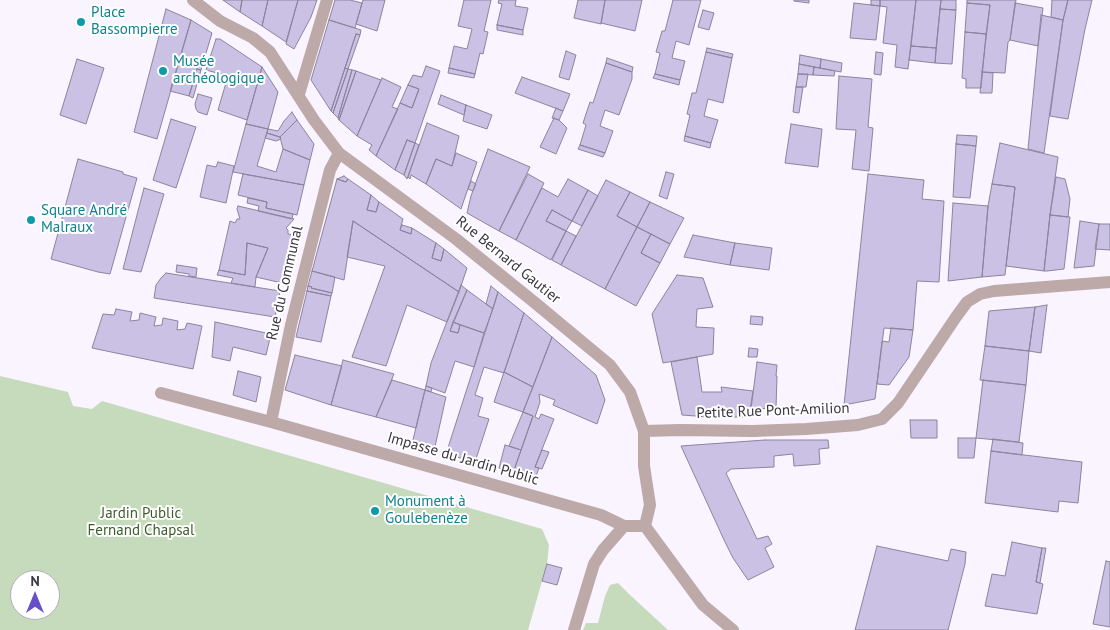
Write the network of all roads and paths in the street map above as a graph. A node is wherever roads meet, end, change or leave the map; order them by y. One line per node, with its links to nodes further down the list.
1 (193, 0): 3 (street, Rue Bernard Gautier)
2 (327, 0): 3 (street)
3 (299, 94): 4 (street, Rue Bernard Gautier)
4 (339, 153): 7 (street, Rue du Communal); 8 (street, Rue Bernard Gautier)
5 (1110, 282): 8 (street, Petite Rue Pont-Amilion)
6 (161, 394): 7 (street, Impasse du Jardin Public)
7 (271, 422): 9 (street, Impasse du Jardin Public)
8 (644, 431): 10 (street, Rue Bernard Gautier)
9 (624, 526): 10 (street, Impasse du Jardin Public); 11 (street)
10 (645, 526): 12 (street)
11 (574, 630)
12 (732, 630)

